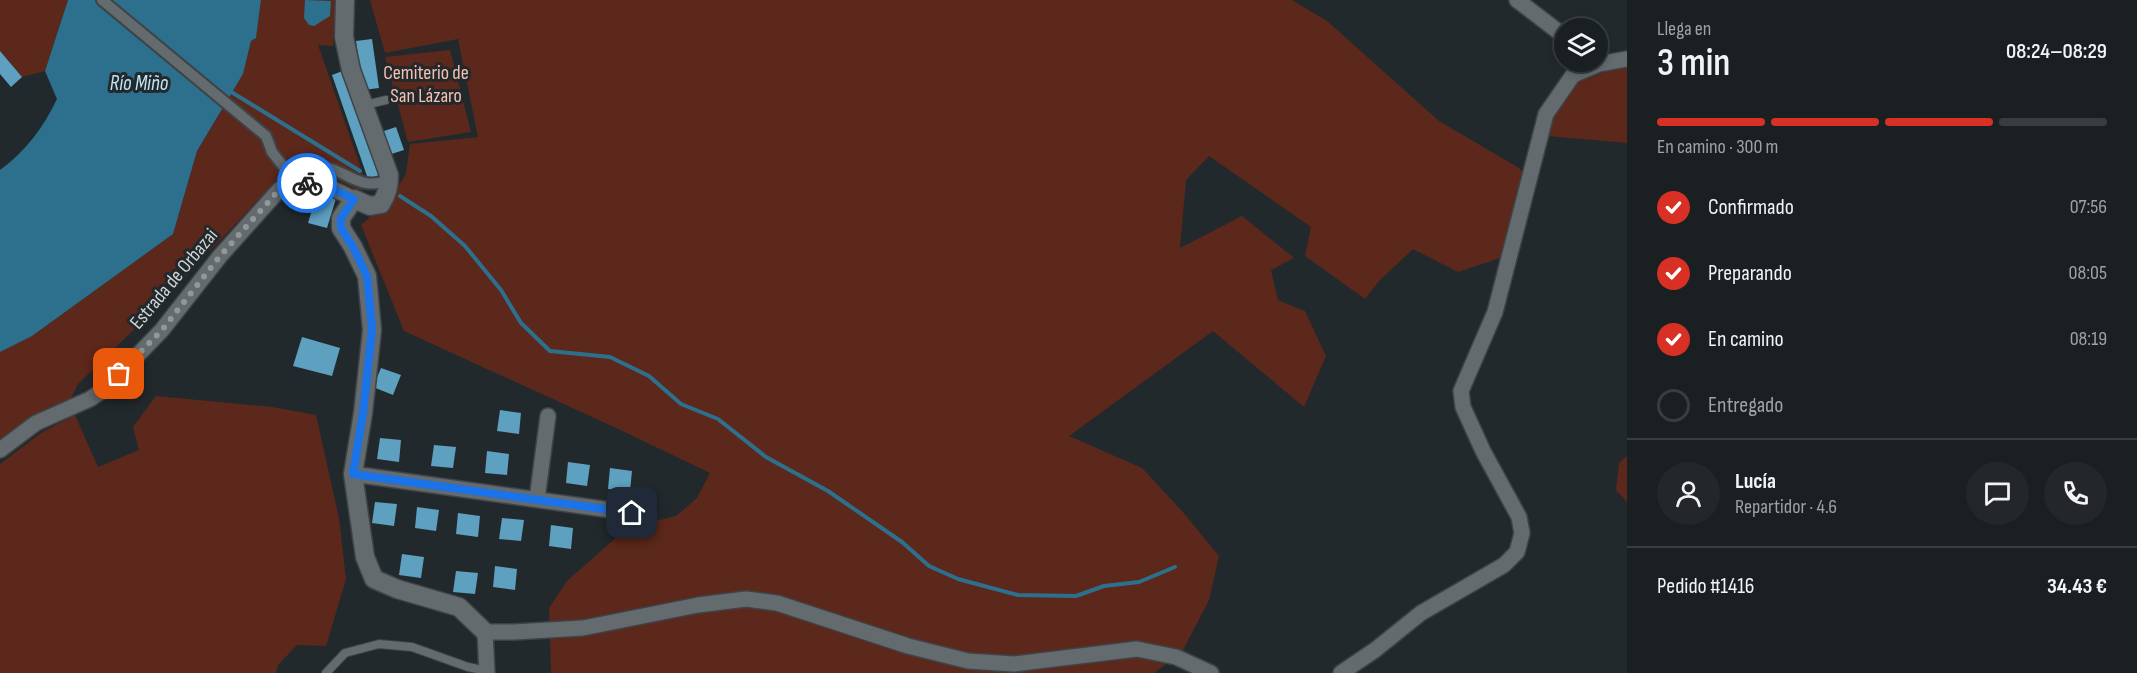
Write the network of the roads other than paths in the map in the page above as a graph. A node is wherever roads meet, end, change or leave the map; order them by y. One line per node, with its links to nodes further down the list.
1 (102, 0): 10 (street)
2 (345, 0): 9 (street)
3 (1516, 0): 4 (street)
4 (1554, 28)
5 (1627, 60): 6 (street)
6 (1608, 62)
7 (1578, 72): 21 (street)
8 (386, 100): 9 (lane)
9 (363, 105): 10 (street)
10 (389, 180): 11 (street)
11 (354, 199): 13 (street, Estrada de Orbazai); 14 (street)
12 (548, 416): 15 (street)
13 (0, 450)
14 (353, 474): 15 (street); 17 (street)
15 (537, 499): 16 (street)
16 (632, 513)
17 (485, 632): 18 (street); 20 (street)
18 (487, 672): 19 (lane)
19 (326, 673)
20 (1211, 673)
21 (1341, 673)

